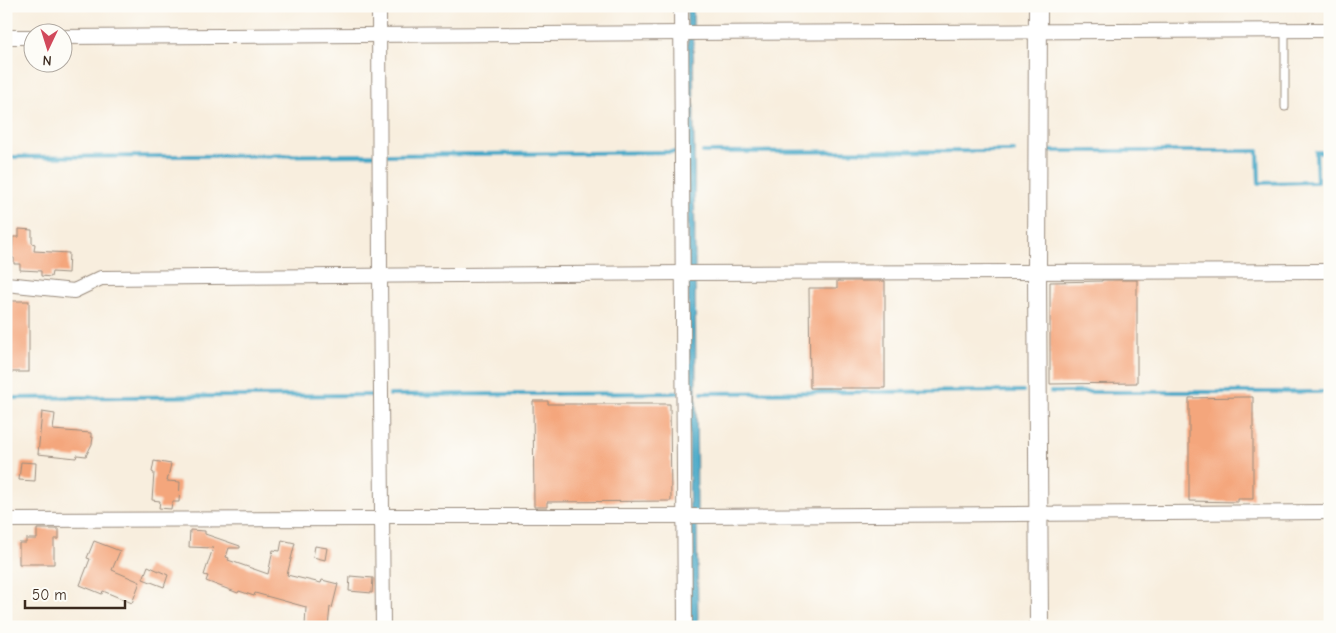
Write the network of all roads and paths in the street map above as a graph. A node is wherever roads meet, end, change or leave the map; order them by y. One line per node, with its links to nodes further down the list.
1 (379, 6): 8 (street)
2 (681, 6): 7 (street)
3 (1038, 6): 6 (street)
4 (1285, 30): 5 (street); 6 (street); 12 (lane)
5 (1330, 30)
6 (1038, 32): 7 (street); 13 (street)
7 (687, 33): 8 (street); 15 (street)
8 (380, 35): 11 (street); 16 (street)
9 (6, 37): 10 (street)
10 (22, 37)
11 (72, 37)
12 (1285, 107)
13 (1037, 271): 14 (street); 15 (street); 19 (street)
14 (1330, 271)
15 (689, 273): 16 (street); 20 (street)
16 (380, 276): 17 (street); 21 (street)
17 (6, 284)
18 (1330, 512): 19 (street)
19 (1038, 514): 20 (street); 25 (street)
20 (690, 516): 21 (street); 24 (street)
21 (383, 517): 22 (street); 23 (street)
22 (6, 520)
23 (384, 627)
24 (685, 627)
25 (1039, 627)

